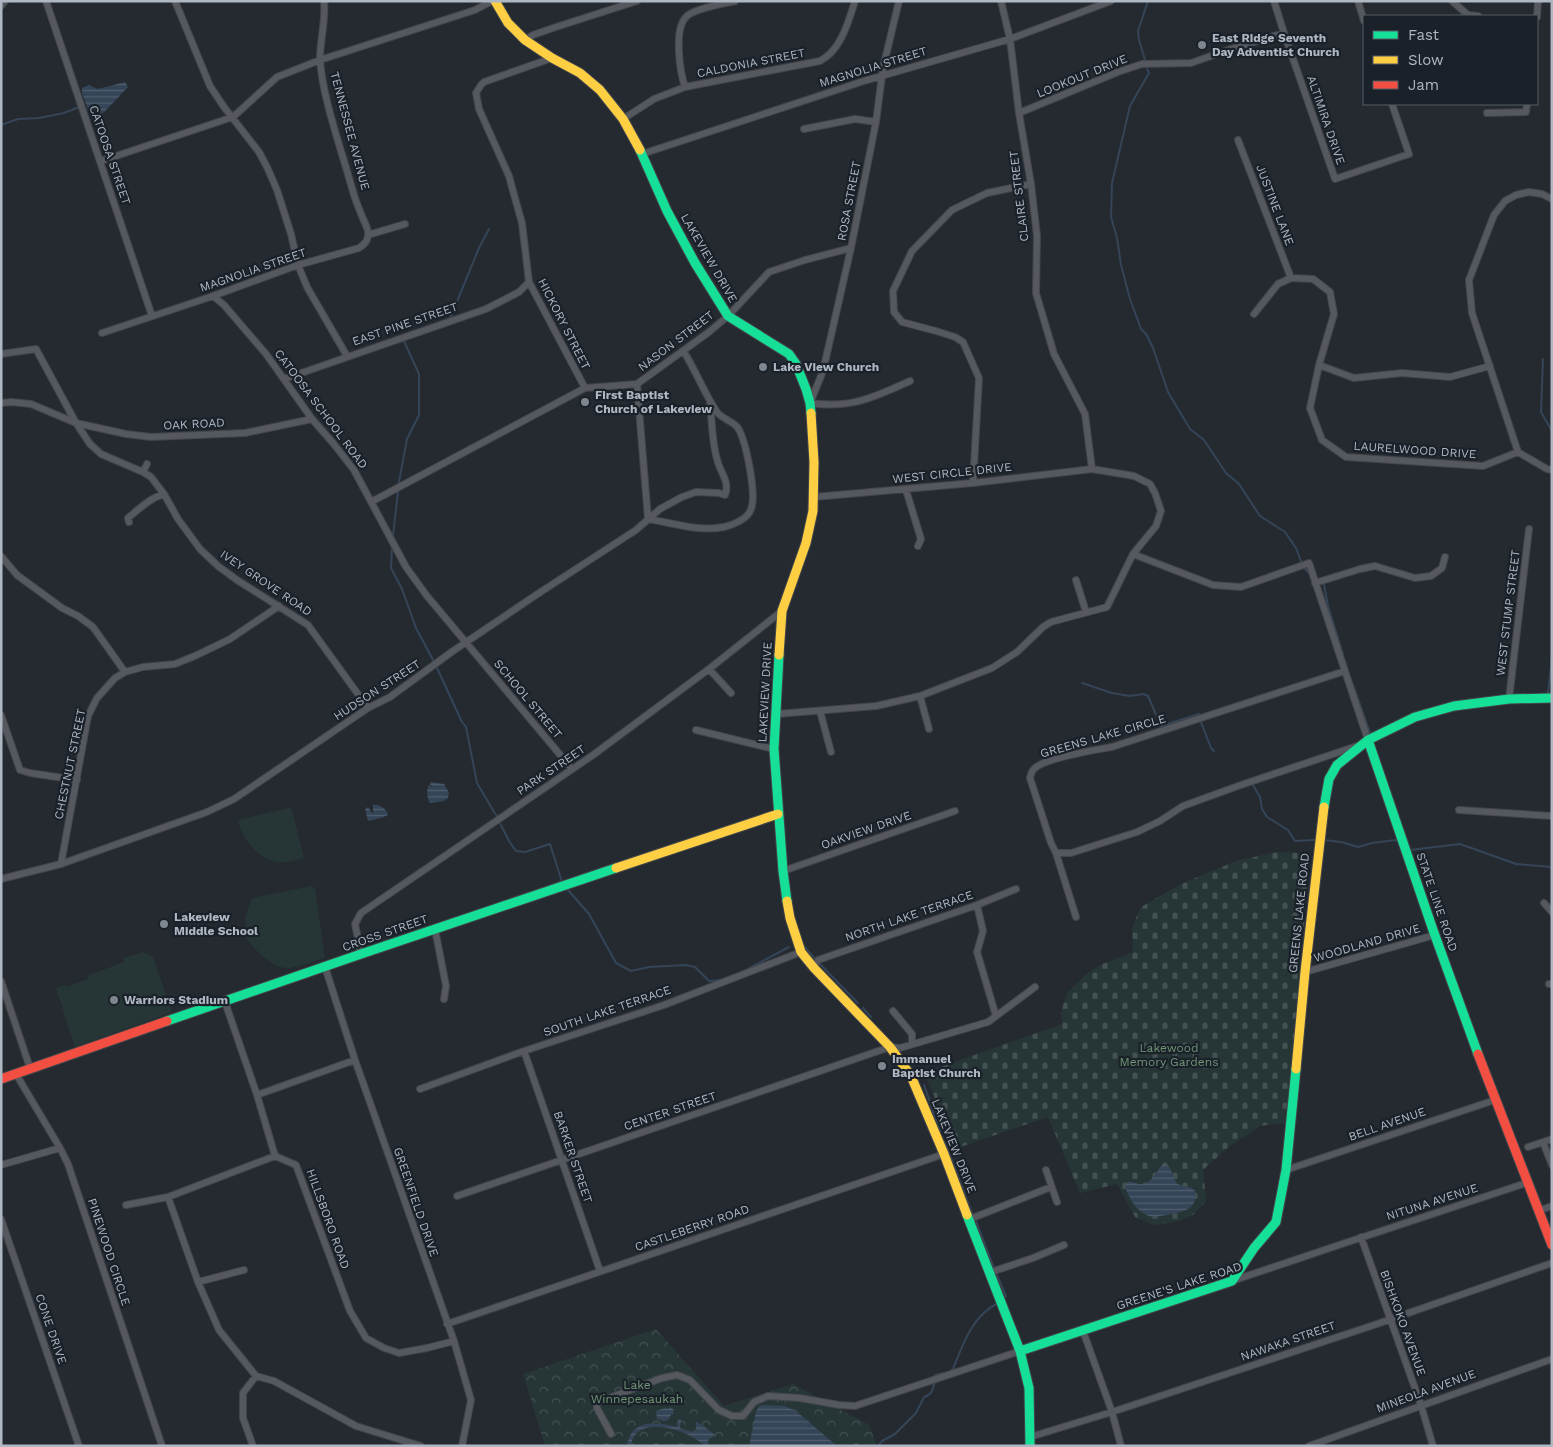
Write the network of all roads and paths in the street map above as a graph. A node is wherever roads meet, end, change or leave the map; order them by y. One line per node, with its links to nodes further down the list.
1 (5, 1): 16 (street)
2 (46, 1): 37 (street, CATOOSA STREET)
3 (174, 1): 31 (street)
4 (324, 1): 24 (street, TENNESSEE AVENUE)
5 (494, 1): 22 (street, LAKEVIEW DRIVE); 24 (street)
6 (637, 1): 22 (street)
7 (735, 1): 26 (street)
8 (855, 1): 26 (street, CALDONIA STREET)
9 (900, 1): 25 (street, ROSA STREET)
10 (1001, 1): 21 (street, CLAIRE STREET)
11 (1111, 1): 21 (street, MAGNOLIA STREET)
12 (1274, 1): 20 (street, ALTIMIRA DRIVE)
13 (1358, 1): 19 (street)
14 (1452, 1): 17 (street)
15 (1538, 1): 18 (street)
16 (1, 6)
17 (1468, 15)
18 (1537, 15)
19 (1363, 18)
20 (1284, 33): 27 (street, ALTIMIRA DRIVE); 29 (street, LOOKOUT DRIVE)
21 (1010, 39): 25 (street, MAGNOLIA STREET); 29 (street, CLAIRE STREET)
22 (525, 40): 23 (street, LAKEVIEW DRIVE)
23 (552, 58): 32 (street, LAKEVIEW DRIVE); 45 (street, HICKORY STREET)
24 (320, 60): 31 (street); 41 (street, TENNESSEE AVENUE)
25 (882, 75): 33 (street, ROSA STREET); 36 (street, MAGNOLIA STREET)
26 (685, 88): 32 (street, CALDONIA STREET)
27 (1392, 105)
28 (1527, 105): 30 (street)
29 (1019, 113): 38 (street, CLAIRE STREET)
30 (1487, 113)
31 (233, 117): 37 (street); 43 (street)
32 (623, 119): 36 (street, LAKEVIEW DRIVE)
33 (876, 122): 34 (street); 42 (street, ROSA STREET)
34 (804, 129)
35 (1238, 140): 44 (street, JUSTINE LANE)
36 (642, 154): 49 (street, LAKEVIEW DRIVE)
37 (100, 161): 48 (street, CATOOSA STREET)
38 (1031, 184): 67 (street, CLAIRE STREET); 70 (street)
39 (1552, 199): 55 (street)
40 (405, 224): 41 (street, MAGNOLIA STREET)
41 (368, 235): 43 (street, MAGNOLIA STREET)
42 (851, 248): 49 (street, NASON STREET); 62 (street, ROSA STREET)
43 (298, 265): 46 (street, MAGNOLIA STREET); 53 (street)
44 (1291, 278): 47 (street); 54 (street, LAURELWOOD DRIVE)
45 (529, 282): 53 (street, EAST PINE STREET); 59 (street, HICKORY STREET)
46 (213, 296): 48 (street, MAGNOLIA STREET); 56 (street, CATOOSA SCHOOL ROAD)
47 (1254, 314)
48 (152, 316): 50 (street, MAGNOLIA STREET)
49 (728, 316): 51 (street, NASON STREET); 62 (street, LAKEVIEW DRIVE)
50 (102, 333)
51 (684, 352): 58 (street, NASON STREET); 60 (street)
52 (1, 354): 64 (street, IVEY GROVE ROAD)
53 (346, 356): 56 (street, EAST PINE STREET)
54 (1320, 365): 55 (street); 65 (street, LAURELWOOD DRIVE)
55 (1490, 366): 65 (street)
56 (284, 379): 63 (street, CATOOSA SCHOOL ROAD)
57 (910, 381): 62 (street)
58 (637, 384): 59 (street, NASON STREET); 75 (street)
59 (585, 388): 74 (street, NASON STREET)
60 (710, 401): 75 (street, HUDSON STREET); 75 (street)
61 (1, 403): 64 (street, OAK ROAD)
62 (810, 403): 73 (street, LAKEVIEW DRIVE)
63 (312, 419): 64 (street, OAK ROAD); 74 (street, CATOOSA SCHOOL ROAD)
64 (76, 423): 69 (street, IVEY GROVE ROAD)
65 (1518, 452): 68 (street)
66 (147, 464): 69 (street)
67 (1092, 469): 70 (street, WEST CIRCLE DRIVE); 79 (street, WEST CIRCLE DRIVE)
68 (1552, 470)
69 (143, 472): 72 (street, IVEY GROVE ROAD)
70 (973, 483): 71 (street, WEST CIRCLE DRIVE)
71 (906, 490): 73 (street, WEST CIRCLE DRIVE); 78 (street)
72 (164, 494): 76 (street); 84 (street, IVEY GROVE ROAD)
73 (814, 497): 85 (street, LAKEVIEW DRIVE)
74 (371, 502): 87 (street, CATOOSA SCHOOL ROAD)
75 (648, 519): 87 (street, HUDSON STREET)
76 (129, 522)
77 (1529, 529): 94 (street, WEST STUMP STREET)
78 (918, 546)
79 (1133, 554): 83 (street, STATE LINE ROAD); 86 (street, WEST CIRCLE DRIVE)
80 (1, 556): 90 (street)
81 (1445, 557): 83 (street)
82 (1076, 580): 86 (street)
83 (1315, 583): 89 (street, STATE LINE ROAD)
84 (279, 606): 90 (street, CHESTNUT STREET); 95 (street, IVEY GROVE ROAD)
85 (782, 611): 88 (street, PARK STREET); 97 (street, LAKEVIEW DRIVE)
86 (1086, 612): 92 (street)
87 (466, 643): 95 (street, HUDSON STREET); 104 (street, SCHOOL STREET)
88 (709, 669): 91 (street); 104 (street, PARK STREET)
89 (1345, 671): 101 (street, STATE LINE ROAD); 110 (street, GREENS LAKE CIRCLE)
90 (125, 672): 105 (street, CHESTNUT STREET)
91 (731, 693)
92 (920, 696): 96 (street); 99 (street)
93 (1552, 698): 94 (street, GREENS LAKE ROAD)
94 (1509, 700): 101 (street, GREENS LAKE ROAD)
95 (368, 708): 111 (street, HUDSON STREET)
96 (820, 711): 97 (street); 103 (street)
97 (777, 714): 102 (street, LAKEVIEW DRIVE)
98 (1, 715): 105 (street)
99 (929, 729)
100 (696, 730): 102 (street)
101 (1364, 742): 110 (street); 120 (street, STATE LINE ROAD); 125 (street, GREENS LAKE ROAD)
102 (774, 749): 108 (street, LAKEVIEW DRIVE)
103 (831, 752)
104 (572, 769): 122 (street, PARK STREET)
105 (77, 780): 111 (street, CHESTNUT STREET)
106 (1459, 810): 109 (street)
107 (955, 812): 112 (street, OAKVIEW DRIVE)
108 (778, 814): 112 (street, LAKEVIEW DRIVE); 119 (street, CROSS STREET)
109 (1552, 816)
110 (1056, 853): 118 (street, GREENS LAKE CIRCLE)
111 (61, 864): 113 (street, HUDSON STREET)
112 (783, 871): 121 (street, LAKEVIEW DRIVE)
113 (1, 879)
114 (1016, 889): 116 (street, NORTH LAKE TERRACE)
115 (1544, 902): 117 (street)
116 (977, 905): 124 (street, NORTH LAKE TERRACE); 131 (street)
117 (1552, 912)
118 (1076, 918)
119 (435, 929): 122 (street, CROSS STREET); 128 (street)
120 (1435, 935): 125 (street, WOODLAND DRIVE); 141 (street, STATE LINE ROAD)
121 (801, 952): 124 (street, LAKEVIEW DRIVE); 134 (street, SOUTH LAKE TERRACE)
122 (361, 954): 123 (street, CROSS STREET)
123 (324, 967): 129 (street, CROSS STREET); 135 (street, GREENFIELD DRIVE)
124 (814, 968): 133 (street, LAKEVIEW DRIVE)
125 (1305, 972): 152 (street, GREENS LAKE ROAD)
126 (1, 981): 136 (street)
127 (1035, 987): 131 (street, CENTER STREET)
128 (444, 998)
129 (225, 1002): 136 (street, CROSS STREET); 140 (street)
130 (893, 1011): 132 (street)
131 (996, 1016): 132 (street, CENTER STREET)
132 (912, 1044): 133 (street, CENTER STREET)
133 (890, 1048): 146 (street, LAKEVIEW DRIVE); 148 (street, CENTER STREET)
134 (524, 1051): 139 (street, SOUTH LAKE TERRACE); 148 (street, BARKER STREET)
135 (355, 1060): 140 (street); 174 (street, GREENFIELD DRIVE)
136 (30, 1068): 137 (street, CROSS STREET)
137 (16, 1074): 138 (street, CROSS STREET); 145 (street, PINEWOOD CIRCLE)
138 (1, 1079)
139 (420, 1089)
140 (257, 1095): 147 (street)
141 (1495, 1100): 152 (street, BELL AVENUE); 153 (street, STATE LINE ROAD)
142 (1552, 1139): 143 (street)
143 (1543, 1142): 144 (street); 150 (street)
144 (1528, 1147)
145 (60, 1148): 149 (street); 185 (street, PINEWOOD CIRCLE)
146 (944, 1154): 161 (street, LAKEVIEW DRIVE); 169 (street, CASTLEBERRY ROAD)
147 (275, 1156): 156 (street); 176 (street, HILLSBORO ROAD)
148 (562, 1160): 155 (street, CENTER STREET); 169 (street, BARKER STREET)
149 (1, 1165)
150 (1552, 1165)
151 (1046, 1170): 154 (street)
152 (1286, 1170): 171 (street, GREENS LAKE ROAD)
153 (1526, 1183): 160 (street, STATE LINE ROAD); 163 (street, NITUNA AVENUE)
154 (1051, 1187): 157 (street); 161 (street)
155 (457, 1196)
156 (168, 1198): 158 (street); 172 (street)
157 (1057, 1202)
158 (126, 1205)
159 (1552, 1206): 160 (street)
160 (1538, 1211): 166 (street, STATE LINE ROAD)
161 (970, 1218): 170 (street, LAKEVIEW DRIVE)
162 (1, 1219): 184 (street, CONE DRIVE)
163 (1361, 1237): 164 (street, NITUNA AVENUE); 173 (street, BISHKOKO AVENUE)
164 (1345, 1242): 171 (street, GREENE'S LAKE ROAD)
165 (1064, 1245): 170 (street)
166 (1552, 1245)
167 (1552, 1263): 173 (street, NAWAKA STREET)
168 (244, 1270): 172 (street)
169 (600, 1271): 174 (street, CASTLEBERRY ROAD)
170 (991, 1272): 177 (street, LAKEVIEW DRIVE)
171 (1232, 1281): 175 (street, GREENE'S LAKE ROAD)
172 (198, 1282): 179 (street)
173 (1390, 1319): 180 (street, BISHKOKO AVENUE); 181 (street, NAWAKA STREET)
174 (448, 1324): 176 (street, GREENFIELD DRIVE)
175 (1083, 1331): 177 (street, GREENE'S LAKE ROAD); 181 (street)
176 (454, 1341): 188 (street, GREENFIELD DRIVE)
177 (1020, 1351): 182 (street); 183 (street, LAKEVIEW DRIVE)
178 (1552, 1359): 180 (street, MINEOLA AVENUE)
179 (256, 1376): 186 (street); 187 (street)
180 (1421, 1405): 190 (street, MINEOLA AVENUE); 191 (street, BISHKOKO AVENUE)
181 (1112, 1412): 183 (street, NAWAKA STREET); 189 (street)
182 (611, 1434)
183 (1030, 1441)
184 (79, 1446)
185 (162, 1446)
186 (253, 1446)
187 (421, 1446)
188 (462, 1446)
189 (1121, 1446)
190 (1309, 1446)
191 (1433, 1446)

